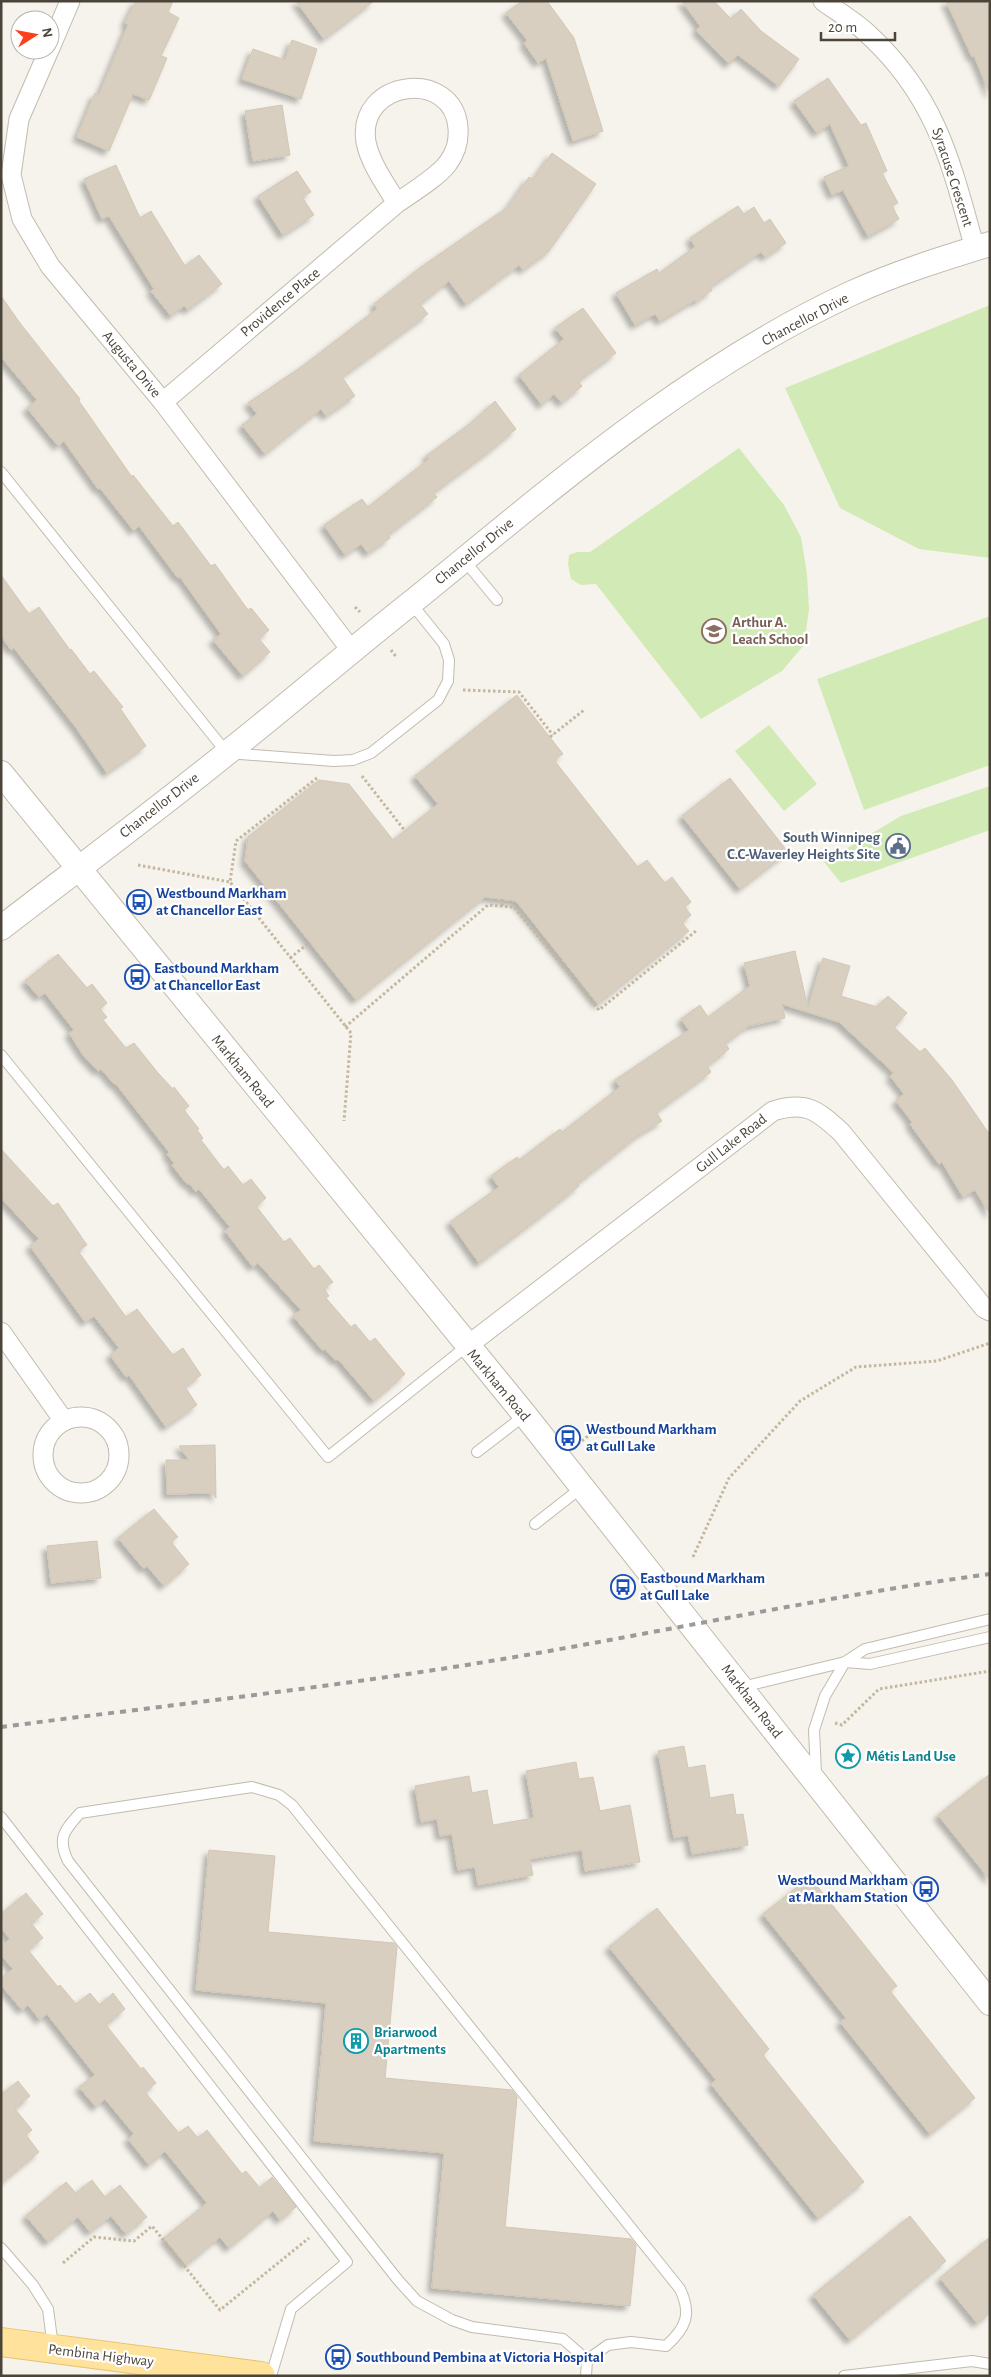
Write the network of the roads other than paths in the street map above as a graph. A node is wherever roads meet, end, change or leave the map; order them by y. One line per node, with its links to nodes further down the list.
1 (70, 1): 3 (street, Augusta Drive)
2 (823, 1): 6 (street, Syracuse Crescent)
3 (60, 25)
4 (45, 60): 7 (street, Augusta Drive)
5 (397, 203): 5 (street, Providence Place); 7 (street, Providence Place)
6 (983, 246): 9 (street, Chancellor Drive)
7 (163, 402): 12 (street, Augusta Drive)
8 (1, 472): 13 (lane)
9 (464, 560): 10 (lane); 11 (street, Chancellor Drive)
10 (498, 600)
11 (411, 602): 12 (street, Chancellor Drive); 13 (lane)
12 (351, 650): 13 (street, Chancellor Drive)
13 (227, 753): 15 (street, Chancellor Drive)
14 (1, 773): 15 (street, Markham Road)
15 (78, 869): 16 (street, Chancellor Drive); 20 (street, Markham Road)
16 (1, 928)
17 (1, 1055): 20 (lane)
18 (990, 1312): 20 (street, Gull Lake Road)
19 (1, 1332): 22 (street)
20 (467, 1346): 21 (street, Markham Road)
21 (525, 1415): 23 (lane); 24 (street, Markham Road)
22 (64, 1421): 22 (street)
23 (477, 1452)
24 (581, 1488): 25 (lane); 29 (street, Markham Road)
25 (535, 1524)
26 (990, 1619): 28 (lane)
27 (990, 1637): 28 (lane)
28 (844, 1662): 29 (lane); 30 (lane)
29 (741, 1687): 30 (street, Markham Road)
30 (817, 1784): 32 (street, Markham Road)
31 (1, 1817): 39 (lane)
32 (990, 2003)
33 (1, 2248): 35 (lane)
34 (1, 2342): 35 (main road, Pembina Highway)
35 (54, 2348): 38 (main road, Pembina Highway)
36 (587, 2360): 36 (lane); 40 (lane)
37 (990, 2364): 41 (lane)
38 (261, 2376)
39 (271, 2376)
40 (586, 2376)
41 (844, 2376)

